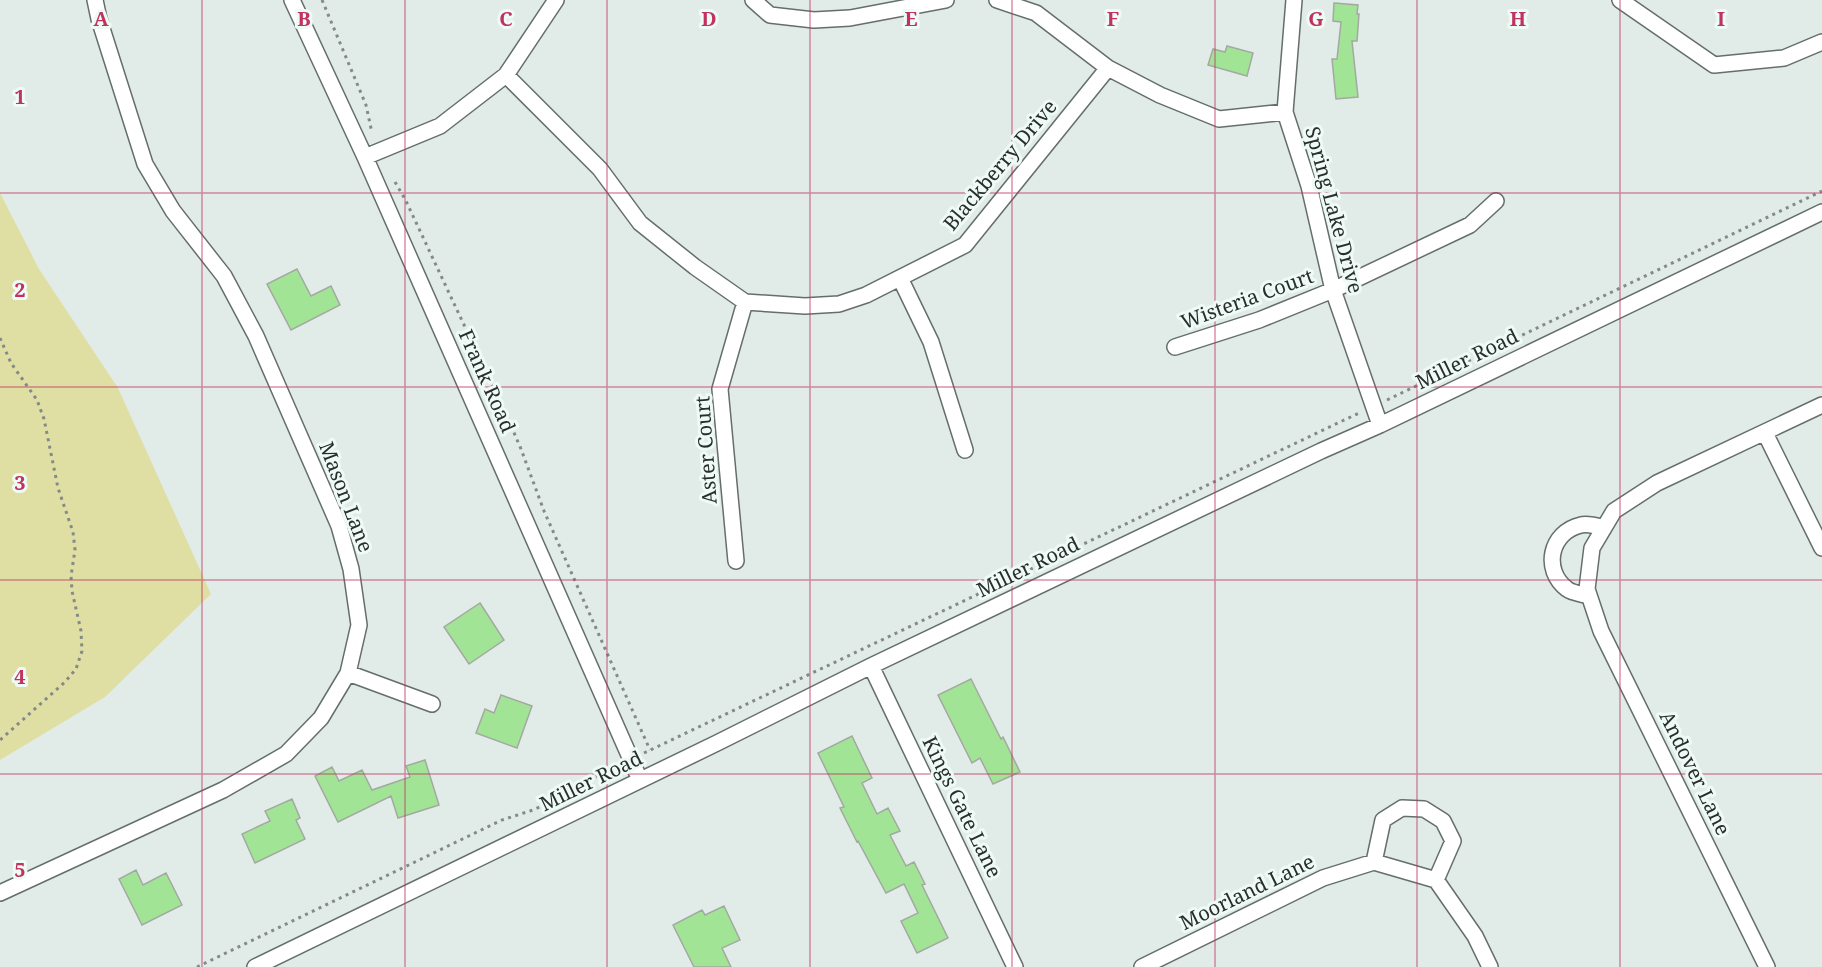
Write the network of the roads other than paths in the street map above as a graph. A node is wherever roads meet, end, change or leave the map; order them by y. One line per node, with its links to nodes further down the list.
1 (95, 0): 29 (street, Mason Lane)
2 (292, 0): 13 (street, Frank Road)
3 (556, 0): 11 (street)
4 (753, 0): 5 (street)
5 (946, 0)
6 (997, 0): 10 (street)
7 (1294, 0): 12 (street, Spring Lake Drive)
8 (1620, 0): 9 (street)
9 (1822, 42)
10 (1108, 68): 12 (street); 16 (street, Blackberry Drive)
11 (506, 75): 13 (street); 18 (street)
12 (1285, 112): 17 (street, Spring Lake Drive)
13 (372, 154): 31 (street, Frank Road)
14 (1496, 201): 17 (street, Wisteria Court)
15 (1822, 212): 21 (street, Miller Road)
16 (900, 278): 18 (street, Blackberry Drive); 23 (street)
17 (1333, 290): 19 (street, Wisteria Court); 21 (street, Spring Lake Drive)
18 (745, 302): 26 (street, Aster Court)
19 (1174, 347)
20 (1822, 405): 22 (street, Andover Lane)
21 (1380, 425): 28 (street, Miller Road)
22 (1765, 433): 24 (street, Andover Lane); 25 (street)
23 (964, 450)
24 (1604, 528): 27 (street, Andover Lane); 27 (street)
25 (1822, 548)
26 (736, 561)
27 (1589, 596): 39 (street, Andover Lane)
28 (871, 666): 31 (street, Miller Road); 36 (street, Kings Gate Lane)
29 (348, 673): 30 (street); 34 (street, Mason Lane)
30 (432, 704)
31 (640, 780): 35 (street, Miller Road)
32 (1374, 862): 33 (street); 33 (street); 37 (street, Moorland Lane)
33 (1436, 880): 38 (street)
34 (0, 893)
35 (255, 967)
36 (1015, 967)
37 (1142, 967)
38 (1490, 967)
39 (1767, 967)

